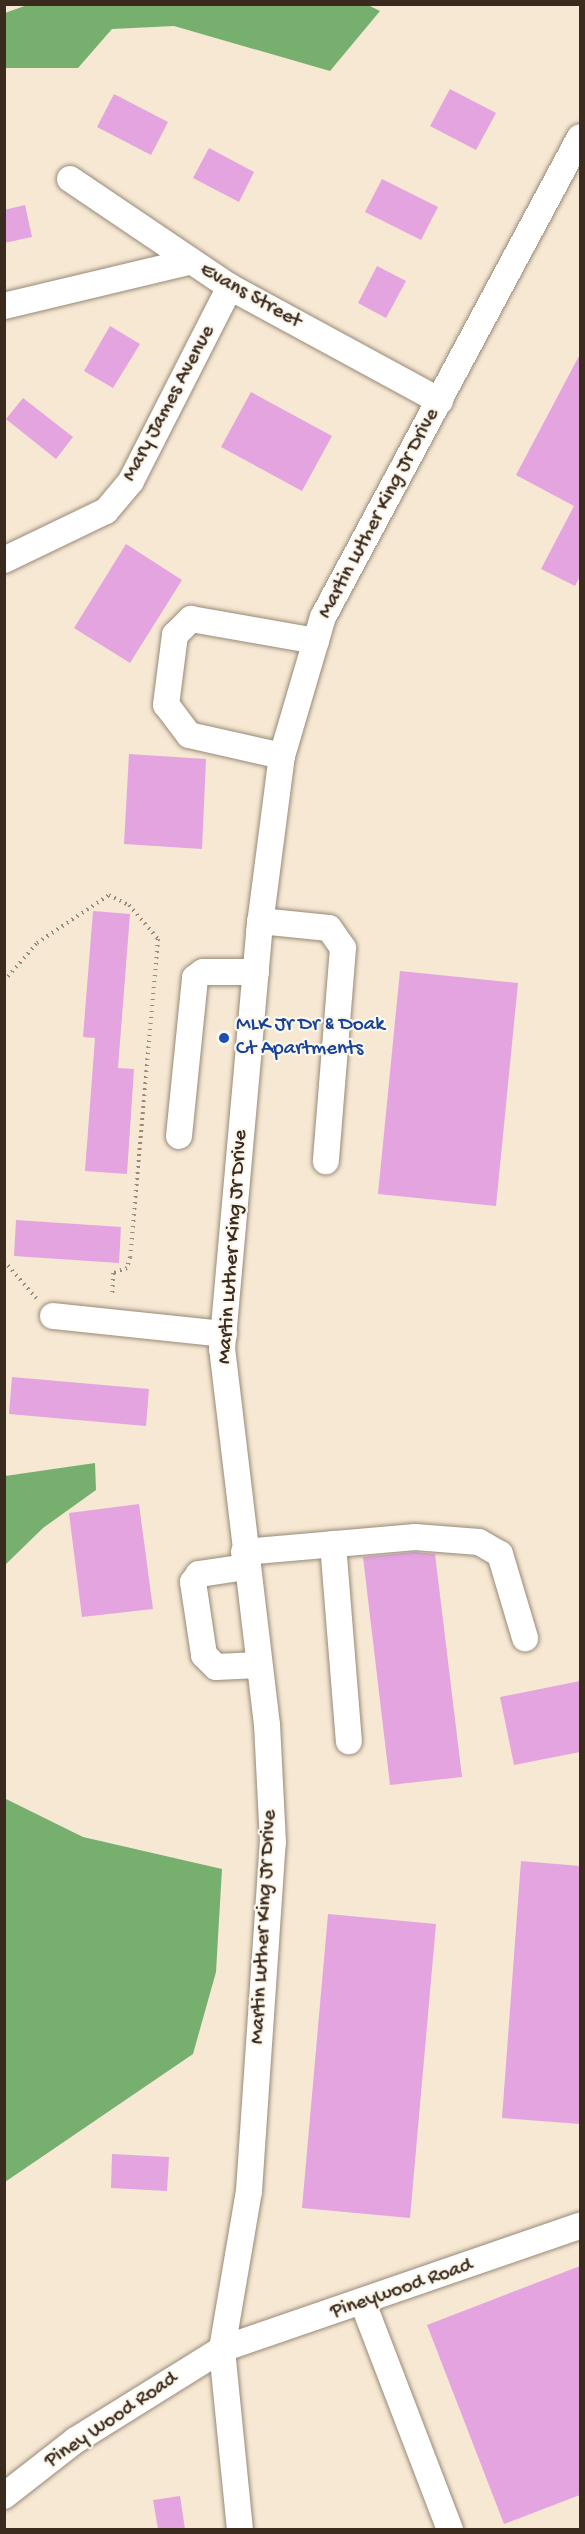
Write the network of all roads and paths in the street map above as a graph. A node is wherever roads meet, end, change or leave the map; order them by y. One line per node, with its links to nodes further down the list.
1 (580, 137): 6 (street, Martin Luther King Jr Drive)
2 (70, 179): 3 (street, Evans Street)
3 (188, 262): 4 (street, Evans Street); 5 (street)
4 (230, 287): 6 (street, Evans Street); 7 (street, Mary James Avenue)
5 (4, 306)
6 (440, 401): 8 (street, Martin Luther King Jr Drive)
7 (4, 560)
8 (316, 641): 9 (street, Martin Luther King Jr Drive); 9 (street)
9 (282, 756): 10 (street, Martin Luther King Jr Drive)
10 (260, 921): 11 (street, Martin Luther King Jr Drive); 14 (street)
11 (256, 972): 13 (street); 18 (street, Martin Luther King Jr Drive)
12 (4, 981): 17 (path)
13 (179, 1136)
14 (326, 1161)
15 (4, 1261): 16 (path)
16 (53, 1316): 17 (street)
17 (112, 1322): 18 (street)
18 (224, 1334): 20 (street, Martin Luther King Jr Drive)
19 (333, 1544): 20 (street); 21 (street); 23 (street)
20 (245, 1559): 22 (street, Martin Luther King Jr Drive); 22 (street)
21 (525, 1638)
22 (259, 1665): 26 (street, Martin Luther King Jr Drive)
23 (349, 1741)
24 (580, 2226): 25 (street, Pineywood Road)
25 (363, 2303): 26 (street, Pineywood Road); 29 (street)
26 (222, 2349): 27 (street, Piney Wood Road); 28 (street, Martin Luther King Jr Drive)
27 (4, 2496)
28 (240, 2529)
29 (450, 2529)

